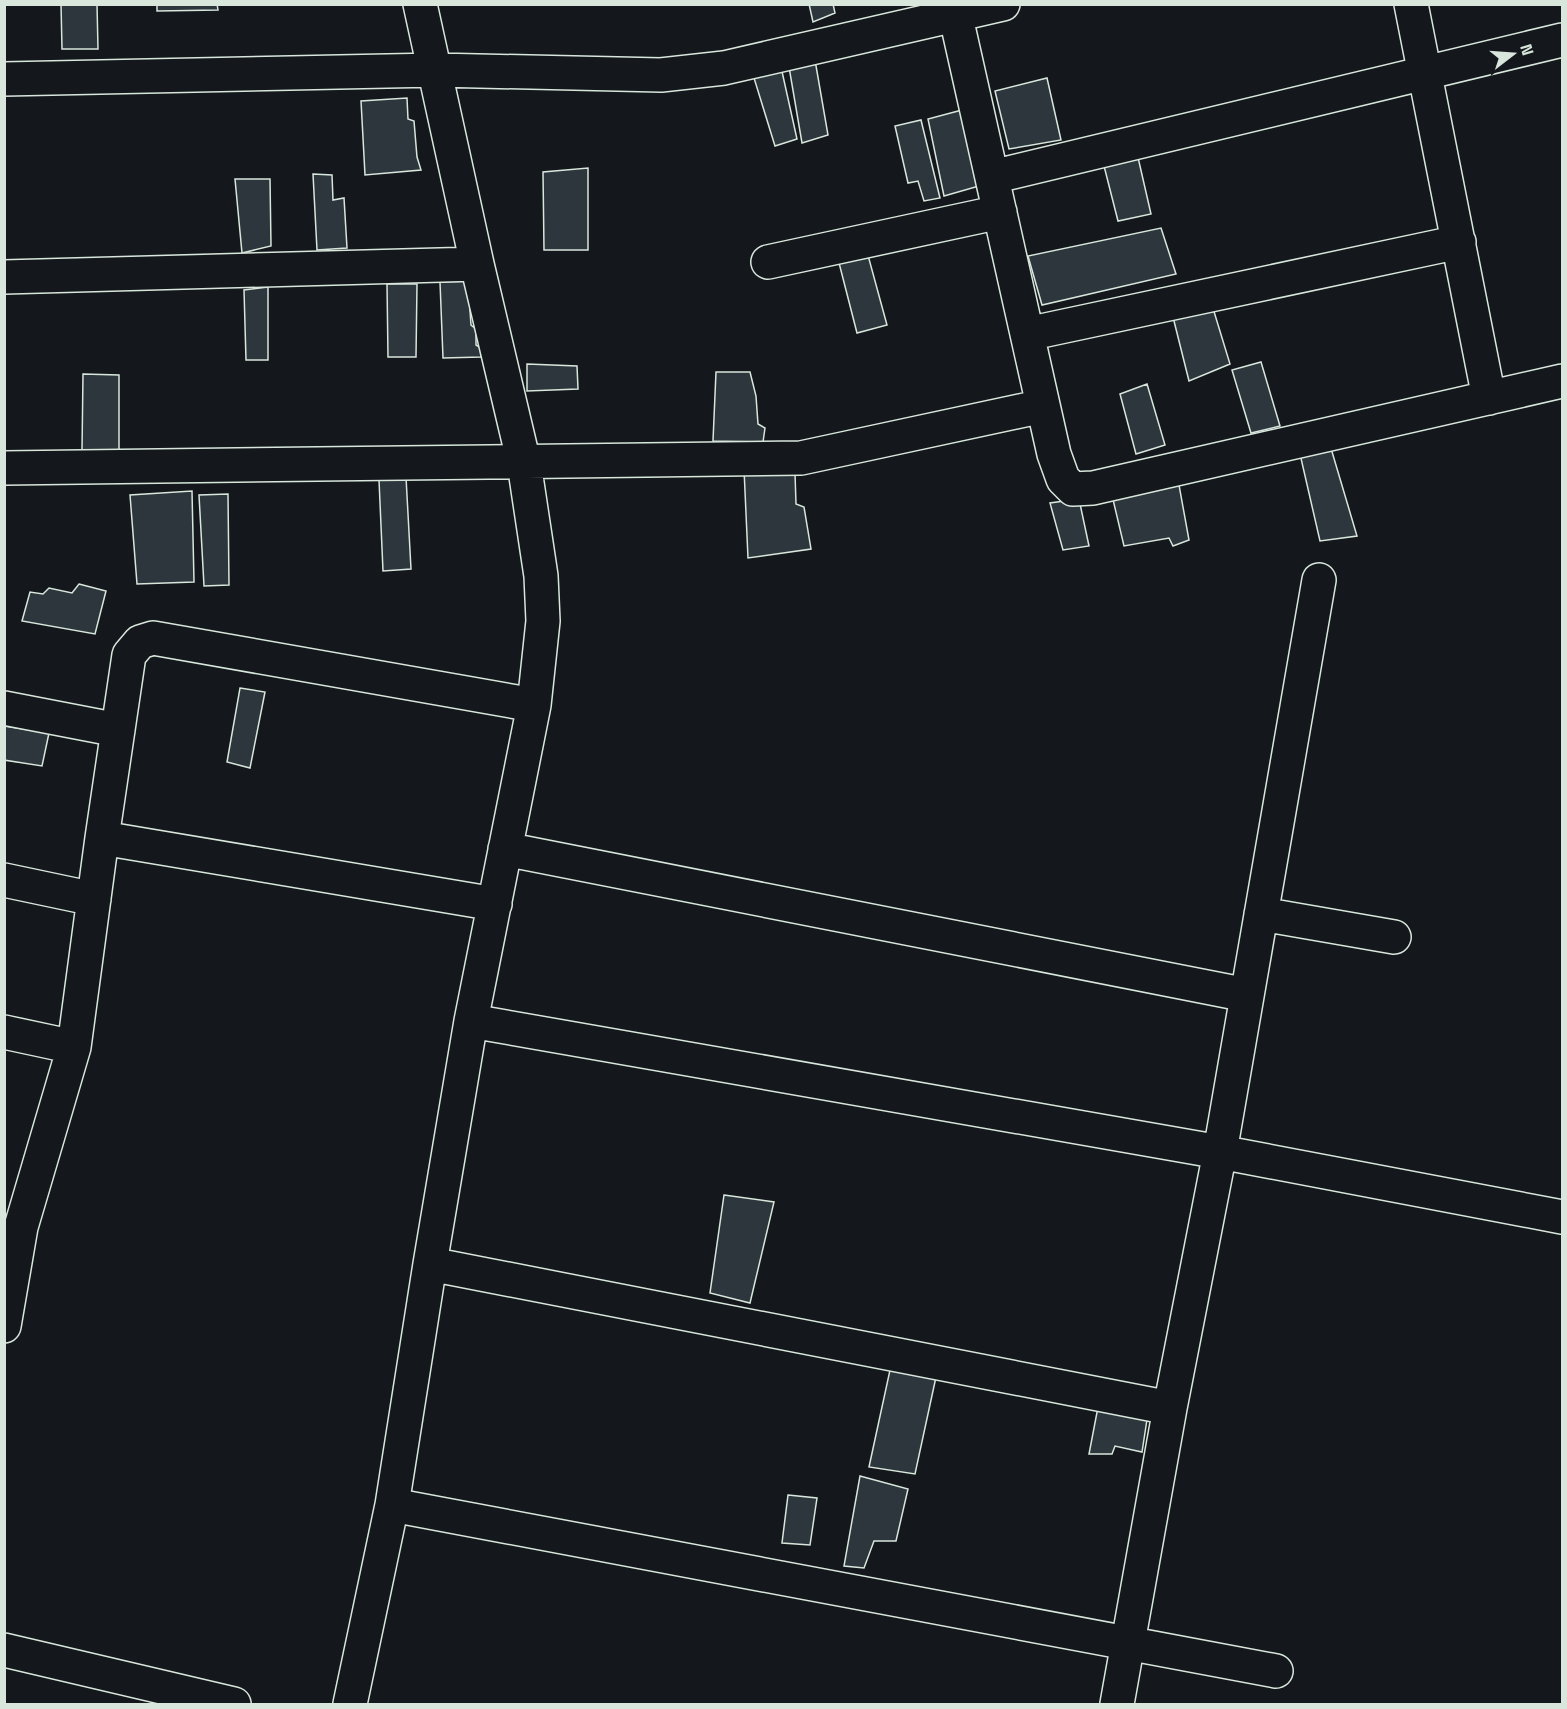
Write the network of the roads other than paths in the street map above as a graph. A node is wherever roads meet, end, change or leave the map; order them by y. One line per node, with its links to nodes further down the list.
1 (420, 4): 6 (street)
2 (1003, 4): 4 (street)
3 (1411, 4): 7 (street)
4 (954, 10): 6 (street); 9 (street)
5 (1563, 40): 7 (street)
6 (436, 70): 8 (street); 13 (street)
7 (1425, 73): 9 (street); 11 (street)
8 (4, 79)
9 (992, 177): 10 (street)
10 (1000, 212): 12 (street); 15 (street)
11 (1459, 242): 15 (street); 17 (street)
12 (768, 262)
13 (477, 264): 14 (street); 19 (street)
14 (4, 276)
15 (1027, 334): 18 (street)
16 (1563, 381): 17 (street)
17 (1489, 398): 18 (street)
18 (1043, 406): 19 (street)
19 (524, 463): 20 (street); 22 (street)
20 (4, 468)
21 (1319, 580): 30 (street)
22 (534, 705): 24 (street); 26 (street)
23 (4, 708): 24 (street)
24 (118, 730): 25 (street)
25 (102, 838): 28 (street); 29 (street)
26 (505, 849): 29 (street); 32 (street)
27 (4, 880): 28 (street)
28 (94, 899): 35 (street)
29 (495, 904): 33 (street)
30 (1261, 914): 31 (street); 32 (street)
31 (1394, 937)
32 (1247, 995): 36 (street)
33 (471, 1021): 36 (street); 39 (street)
34 (4, 1032): 35 (street)
35 (74, 1047): 38 (street)
36 (1220, 1152): 37 (street); 41 (street)
37 (1563, 1218)
38 (13, 1225): 40 (street)
39 (430, 1264): 41 (street); 42 (street)
40 (4, 1326)
41 (1170, 1408): 43 (street)
42 (392, 1505): 43 (street); 47 (street)
43 (1128, 1643): 45 (street); 48 (street)
44 (4, 1650): 46 (street)
45 (1276, 1671)
46 (234, 1704)
47 (350, 1704)
48 (1117, 1704)

